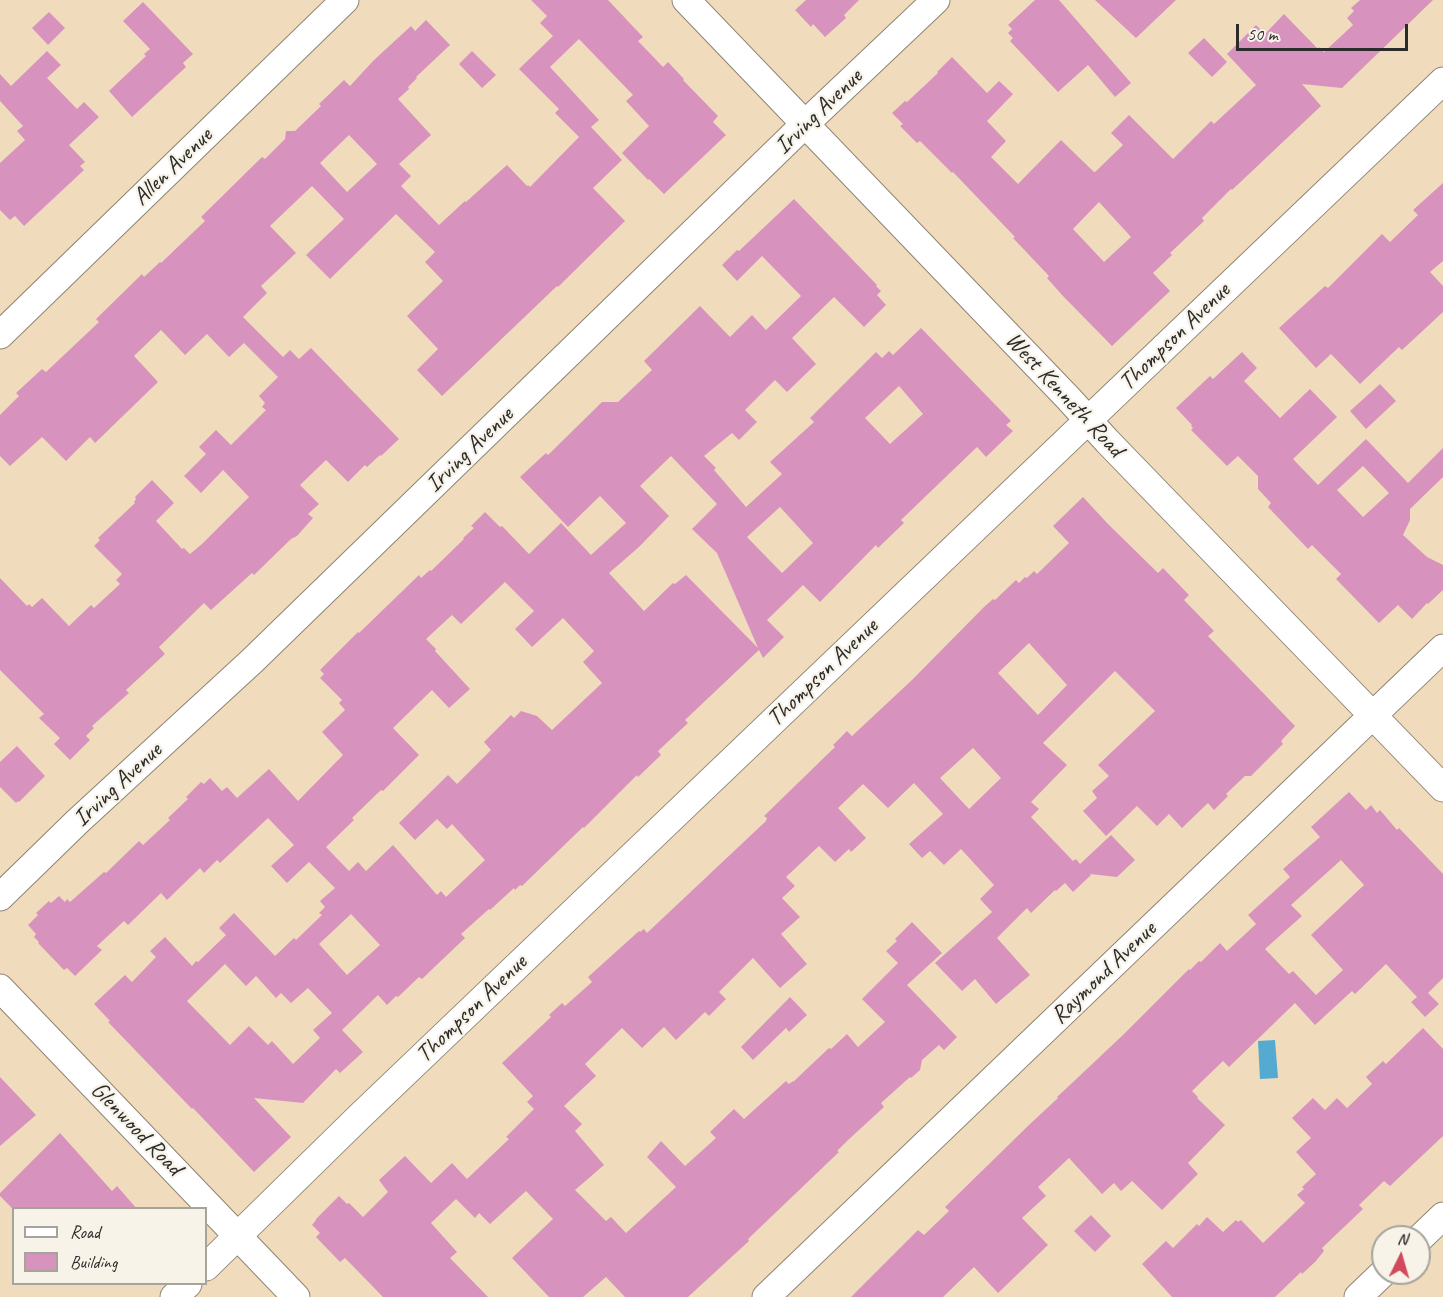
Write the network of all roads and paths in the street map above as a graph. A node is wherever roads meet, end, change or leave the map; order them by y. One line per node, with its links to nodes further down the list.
1 (345, 0): 6 (street, Allen Avenue)
2 (687, 0): 5 (street, West Kenneth Road)
3 (936, 0): 5 (street, Irving Avenue)
4 (1443, 81): 7 (street, Thompson Avenue)
5 (805, 124): 7 (street, West Kenneth Road); 11 (street, Irving Avenue)
6 (0, 335)
7 (1088, 420): 9 (street, West Kenneth Road); 15 (street, Thompson Avenue)
8 (1443, 648): 9 (street, Raymond Avenue)
9 (1374, 715): 10 (street, West Kenneth Road); 21 (street, Raymond Avenue)
10 (1443, 788)
11 (0, 897)
12 (0, 988): 15 (street, Glenwood Road)
13 (1443, 1216): 14 (street)
14 (1431, 1228)
15 (238, 1236): 16 (street, Thompson Avenue); 20 (street, Glenwood Road)
16 (207, 1266)
17 (187, 1285): 19 (street)
18 (1371, 1285): 22 (street)
19 (174, 1297)
20 (296, 1297)
21 (765, 1297)
22 (1358, 1297)

